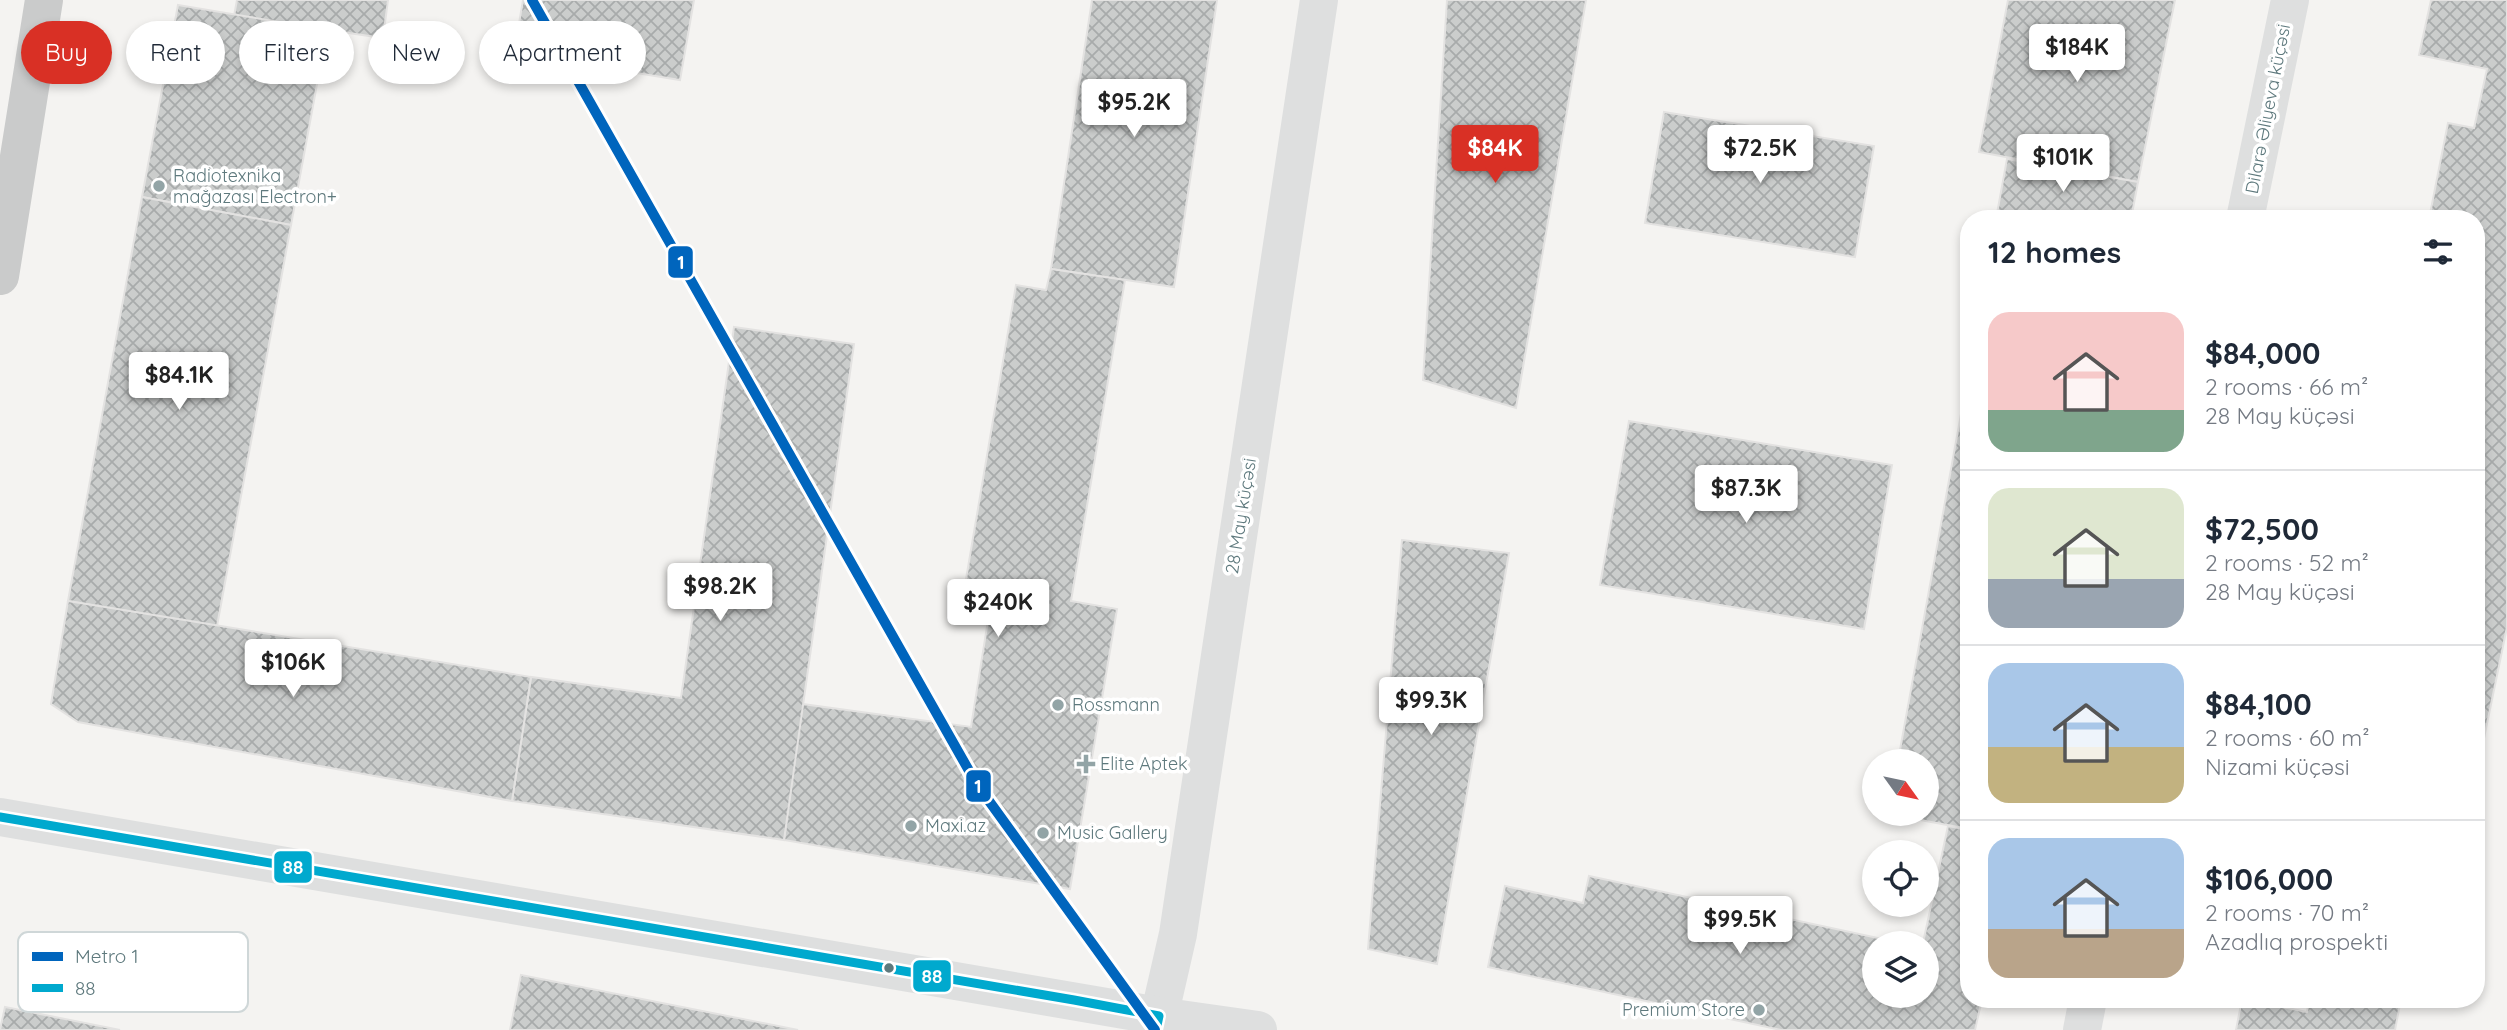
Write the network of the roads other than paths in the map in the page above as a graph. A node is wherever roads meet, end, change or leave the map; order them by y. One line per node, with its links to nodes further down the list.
1 (44, 0): 5 (street)
2 (1319, 0): 8 (main road, 28 May küçəsi)
3 (2290, 0): 4 (main road, Dilarə Əliyeva küçəsi)
4 (2247, 210)
5 (0, 276)
6 (0, 817): 8 (main road)
7 (2086, 1008): 10 (main road)
8 (1158, 1023): 9 (main road)
9 (1258, 1030)
10 (2082, 1030)

